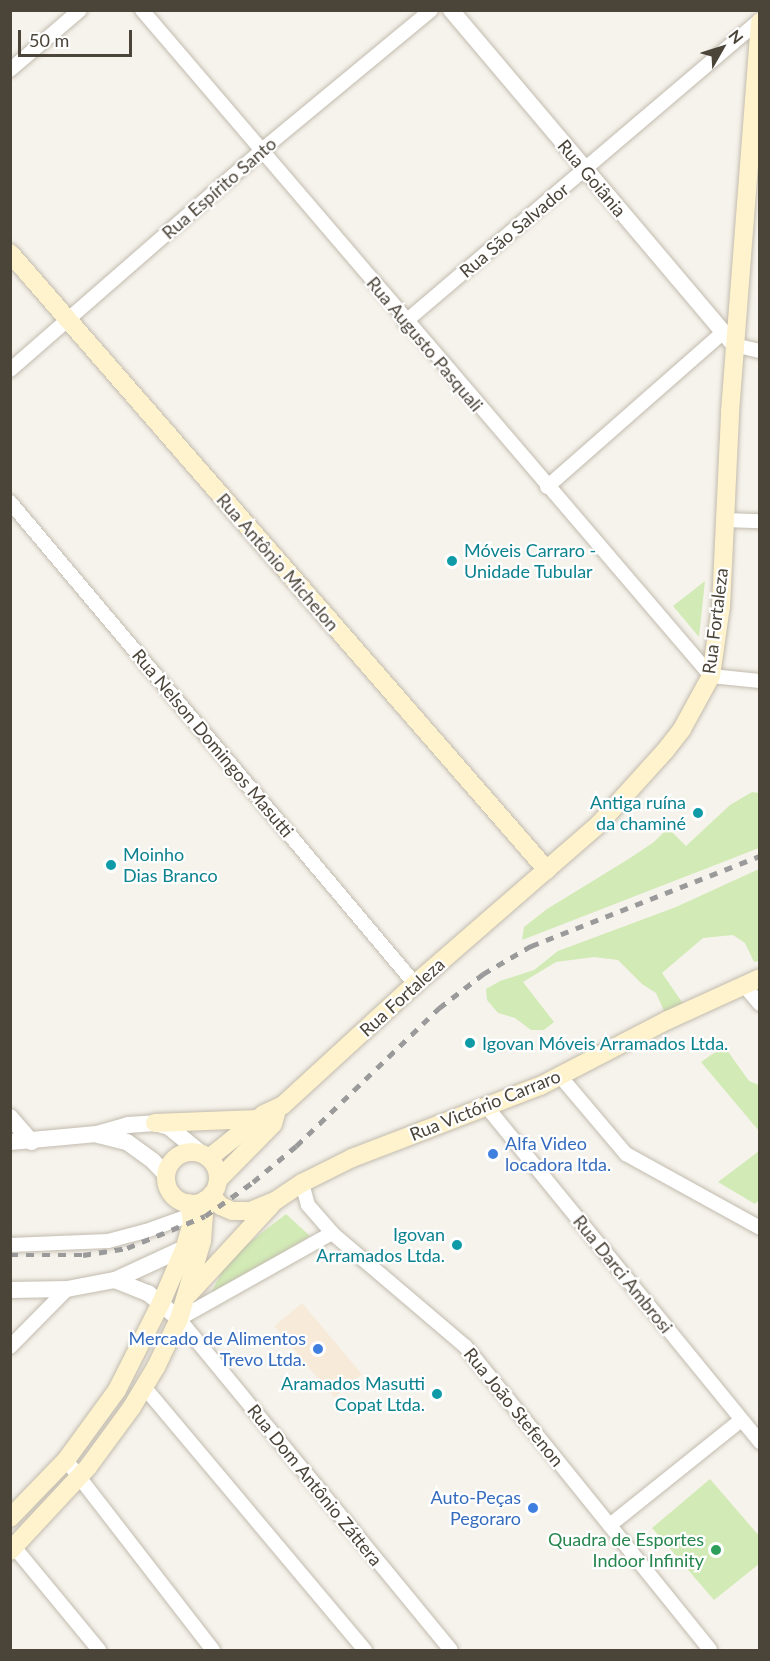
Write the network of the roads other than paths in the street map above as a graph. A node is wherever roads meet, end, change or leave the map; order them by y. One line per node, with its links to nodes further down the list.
1 (80, 10): 7 (street)
2 (142, 10): 8 (street, Rua Augusto Pasquali)
3 (431, 10): 8 (street, Rua Espírito Santo)
4 (451, 10): 9 (street, Rua Goiânia)
5 (759, 21): 6 (main road, Rua Fortaleza); 9 (street, Rua São Salvador)
6 (758, 48): 13 (main road, Rua Fortaleza)
7 (10, 70)
8 (262, 150): 11 (street, Rua Espírito Santo); 12 (street, Rua Augusto Pasquali)
9 (585, 170): 12 (street, Rua São Salvador); 13 (street, Rua Goiânia)
10 (10, 253): 11 (main road, Rua Antônio Michelon)
11 (69, 321): 15 (street, Rua Espírito Santo); 22 (main road, Rua Antônio Michelon)
12 (405, 322): 16 (street, Rua Augusto Pasquali)
13 (728, 339): 14 (street); 16 (street); 18 (main road, Rua Fortaleza)
14 (759, 351)
15 (10, 370)
16 (547, 487): 20 (street, Rua Augusto Pasquali)
17 (10, 502): 24 (street, Rua Nelson Domingos Masutti)
18 (726, 520): 19 (street); 20 (main road, Rua Fortaleza)
19 (759, 521)
20 (711, 676): 21 (street); 22 (main road, Rua Fortaleza)
21 (759, 681)
22 (547, 870): 24 (main road, Rua Fortaleza)
23 (751, 981): 25 (street); 26 (main road, Rua Victório Carraro)
24 (415, 984): 28 (main road, Rua Fortaleza)
25 (759, 1004)
26 (560, 1076): 27 (main road, Rua Victório Carraro); 40 (street)
27 (486, 1106): 37 (main road, Rua Victório Carraro); 52 (street, Rua Darci Ambrosi)
28 (277, 1110): 30 (main road, Rua Fortaleza); 38 (main road, Rua Fortaleza)
29 (10, 1117): 34 (street)
30 (258, 1119): 31 (main road); 35 (main road, Rua Fortaleza)
31 (155, 1124): 32 (street); 35 (street)
32 (98, 1134): 34 (street); 36 (street)
33 (10, 1142): 34 (street)
34 (32, 1142)
35 (206, 1156): 36 (main road); 38 (main road)
36 (166, 1175): 38 (main road)
37 (302, 1183): 39 (main road, Rua Victório Carraro); 41 (street, Rua João Stefenon)
38 (203, 1199): 39 (main road, Rua Victório Carraro); 42 (main road); 43 (street)
39 (275, 1201): 47 (main road)
40 (759, 1228)
41 (332, 1233): 49 (street); 57 (street, Rua João Stefenon)
42 (194, 1244): 44 (street); 47 (main road); 48 (main road)
43 (10, 1245)
44 (115, 1280): 45 (street); 48 (street)
45 (67, 1289): 46 (street); 50 (street)
46 (10, 1290)
47 (185, 1297): 49 (main road)
48 (161, 1303): 49 (street); 54 (main road)
49 (179, 1319): 51 (main road); 62 (street, Rua Dom Antônio Záttera)
50 (10, 1347)
51 (145, 1388): 55 (main road); 61 (street)
52 (741, 1420): 53 (street, Rua Darci Ambrosi); 57 (street)
53 (759, 1442)
54 (66, 1460): 55 (street); 56 (main road)
55 (80, 1477): 58 (main road); 60 (street)
56 (10, 1518)
57 (610, 1525): 63 (street, Rua João Stefenon)
58 (12, 1546): 59 (street)
59 (99, 1650)
60 (213, 1650)
61 (365, 1650)
62 (452, 1650)
63 (710, 1650)

